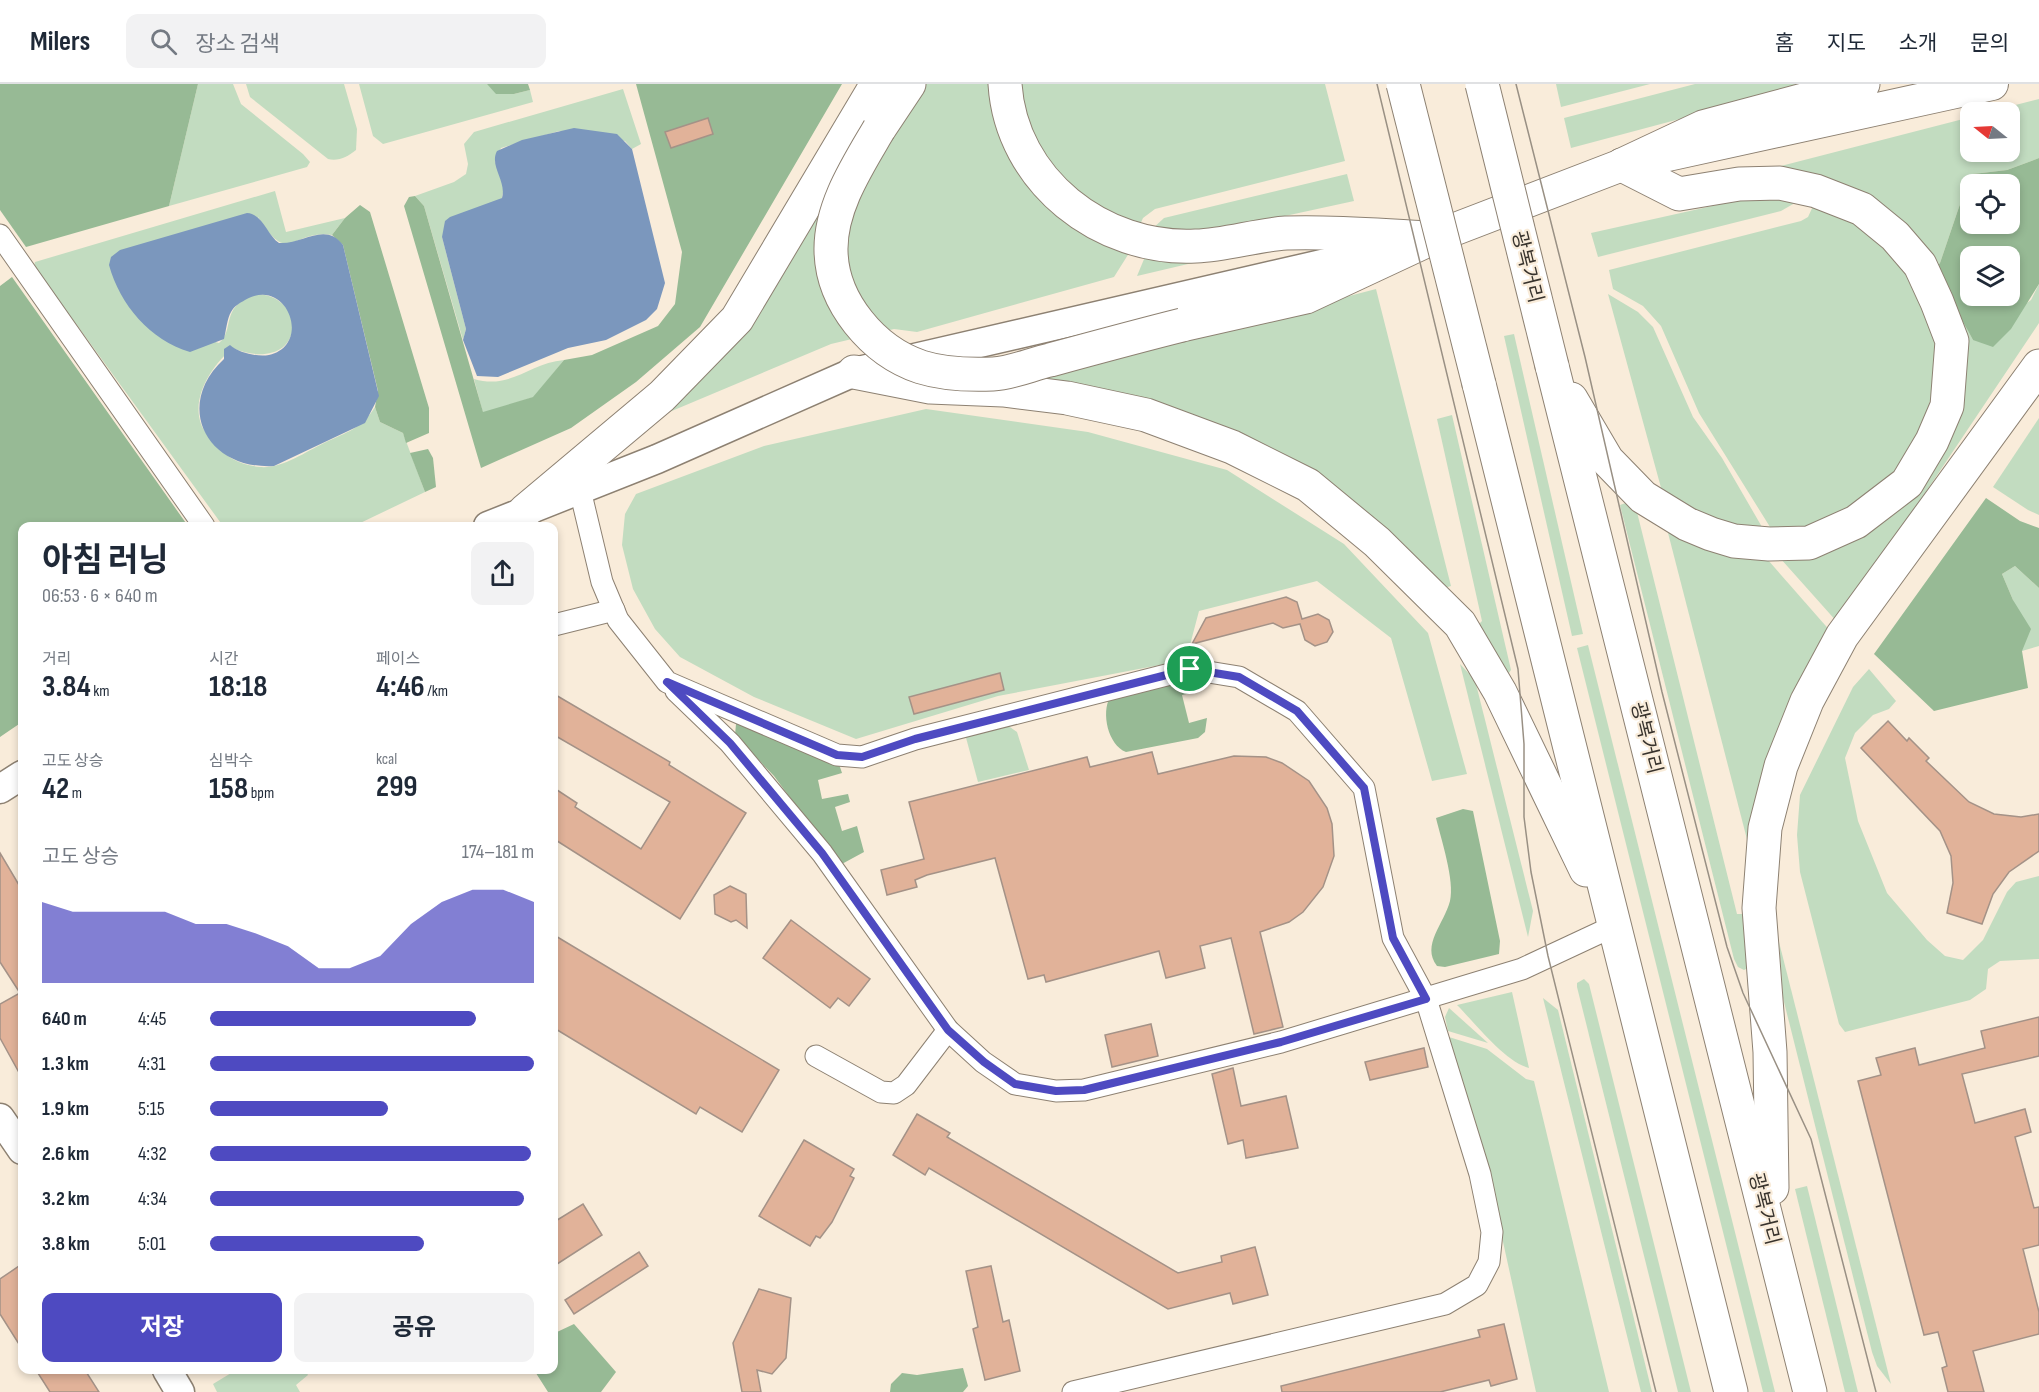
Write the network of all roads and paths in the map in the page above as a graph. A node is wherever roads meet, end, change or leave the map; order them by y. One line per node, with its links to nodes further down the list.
1 (877, 84): 15 (highway)
2 (909, 84): 10 (highway, bridge)
3 (1005, 84): 10 (highway)
4 (1403, 84): 23 (highway, bridge)
5 (1482, 84): 11 (highway, 광복거리, bridge)
6 (1863, 84): 8 (highway)
7 (1992, 84): 8 (main road)
8 (1622, 165): 10 (main road); 11 (highway)
9 (0, 235): 16 (street)
10 (1432, 238): 13 (street)
11 (1552, 366): 29 (highway, 광복거리)
12 (2039, 367): 29 (highway)
13 (854, 372): 14 (street); 23 (highway)
14 (580, 490): 15 (street); 18 (street)
15 (525, 511): 17 (street)
16 (201, 522)
17 (498, 522)
18 (614, 610): 19 (street); 20 (street)
19 (558, 624)
20 (667, 682): 24 (street); 25 (street)
21 (18, 778): 22 (street)
22 (0, 789)
23 (1614, 926): 24 (street); 33 (highway)
24 (1426, 999): 25 (street); 32 (street)
25 (948, 1030): 26 (street)
26 (816, 1056)
27 (0, 1118): 28 (street)
28 (18, 1144)
29 (1773, 1244): 34 (highway, 광복거리)
30 (169, 1374): 31 (street)
31 (180, 1392)
32 (1073, 1392)
33 (1731, 1392)
34 (1810, 1392)

